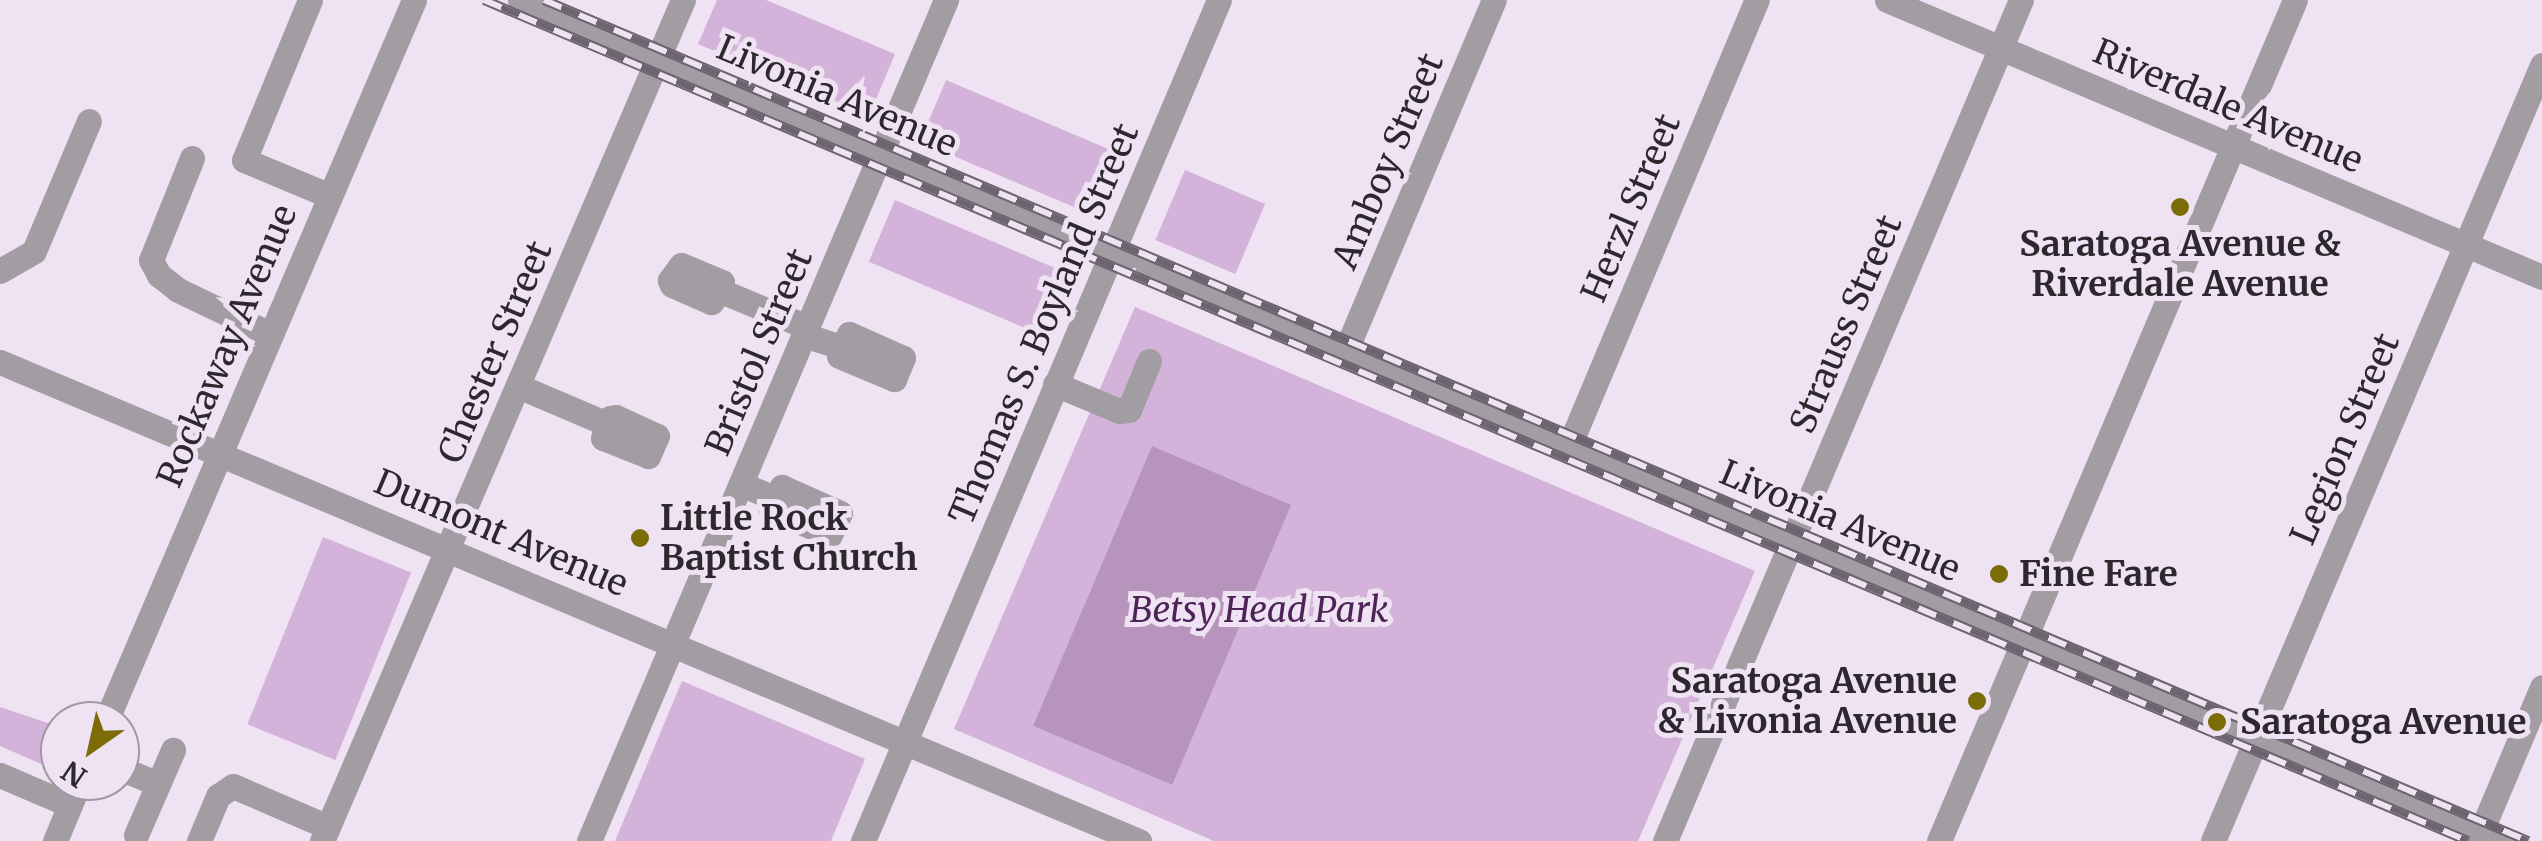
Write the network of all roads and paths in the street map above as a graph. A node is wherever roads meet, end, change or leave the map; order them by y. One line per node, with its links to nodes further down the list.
1 (310, 0): 19 (street)
2 (414, 0): 19 (street, Rockaway Avenue)
3 (520, 0): 13 (street, Livonia Avenue)
4 (683, 0): 13 (street, Chester Street)
5 (946, 0): 17 (street, Bristol Street)
6 (1220, 0): 21 (street, Thomas S. Boyland Street)
7 (1494, 0): 28 (street, Amboy Street)
8 (1757, 0): 34 (street, Herzl Street)
9 (1887, 0): 12 (street, Riverdale Avenue)
10 (2022, 0): 12 (street, Strauss Street)
11 (2295, 0): 16 (street)
12 (2001, 48): 16 (street, Riverdale Avenue); 38 (street, Strauss Street)
13 (658, 58): 17 (street, Livonia Avenue); 32 (street, Chester Street)
14 (2542, 65): 20 (street, Legion Street)
15 (89, 121): 22 (street)
16 (2233, 147): 20 (street, Riverdale Avenue); 40 (street)
17 (881, 154): 21 (street, Livonia Avenue); 25 (street, Bristol Street)
18 (192, 158): 26 (street)
19 (330, 196): 26 (street, Rockaway Avenue)
20 (2465, 244): 23 (street, Riverdale Avenue); 44 (street, Legion Street)
21 (1129, 258): 28 (street, Livonia Avenue); 31 (street, Thomas S. Boyland Street)
22 (0, 271)
23 (2542, 278)
24 (720, 290): 25 (street)
25 (806, 331): 27 (street); 36 (street, Bristol Street)
26 (270, 334): 35 (street, Rockaway Avenue)
27 (842, 347)
28 (1346, 350): 34 (street, Livonia Avenue)
29 (0, 362): 35 (street, Dumont Avenue)
30 (1149, 362): 31 (street)
31 (1055, 384): 45 (street, Thomas S. Boyland Street)
32 (518, 386): 33 (street); 39 (street, Chester Street)
33 (607, 424)
34 (1570, 444): 38 (street, Livonia Avenue)
35 (219, 454): 39 (street, Dumont Avenue); 43 (street, Rockaway Avenue)
36 (741, 484): 37 (street); 41 (street, Bristol Street)
37 (776, 499)
38 (1793, 540): 40 (street, Livonia Avenue); 60 (street, Strauss Street)
39 (448, 548): 41 (street, Dumont Avenue); 52 (street, Chester Street)
40 (2025, 636): 44 (street, Livonia Avenue); 61 (street)
41 (672, 643): 45 (street, Dumont Avenue); 57 (street, Bristol Street)
42 (2542, 687): 54 (street)
43 (114, 701)
44 (2258, 735): 54 (street, Livonia Avenue); 62 (street, Legion Street)
45 (905, 742): 58 (street, Thomas S. Boyland Street); 59 (street, Dumont Avenue)
46 (172, 750): 49 (street)
47 (0, 775): 50 (street)
48 (140, 776): 49 (street)
49 (158, 784): 53 (street)
50 (40, 785)
51 (72, 801): 55 (street)
52 (325, 834): 56 (street)
53 (136, 836)
54 (2479, 836): 63 (street, Livonia Avenue)
55 (55, 841)
56 (200, 841)
57 (589, 841)
58 (863, 841)
59 (1138, 841)
60 (1665, 841)
61 (1939, 841)
62 (2213, 841)
63 (2507, 841)

